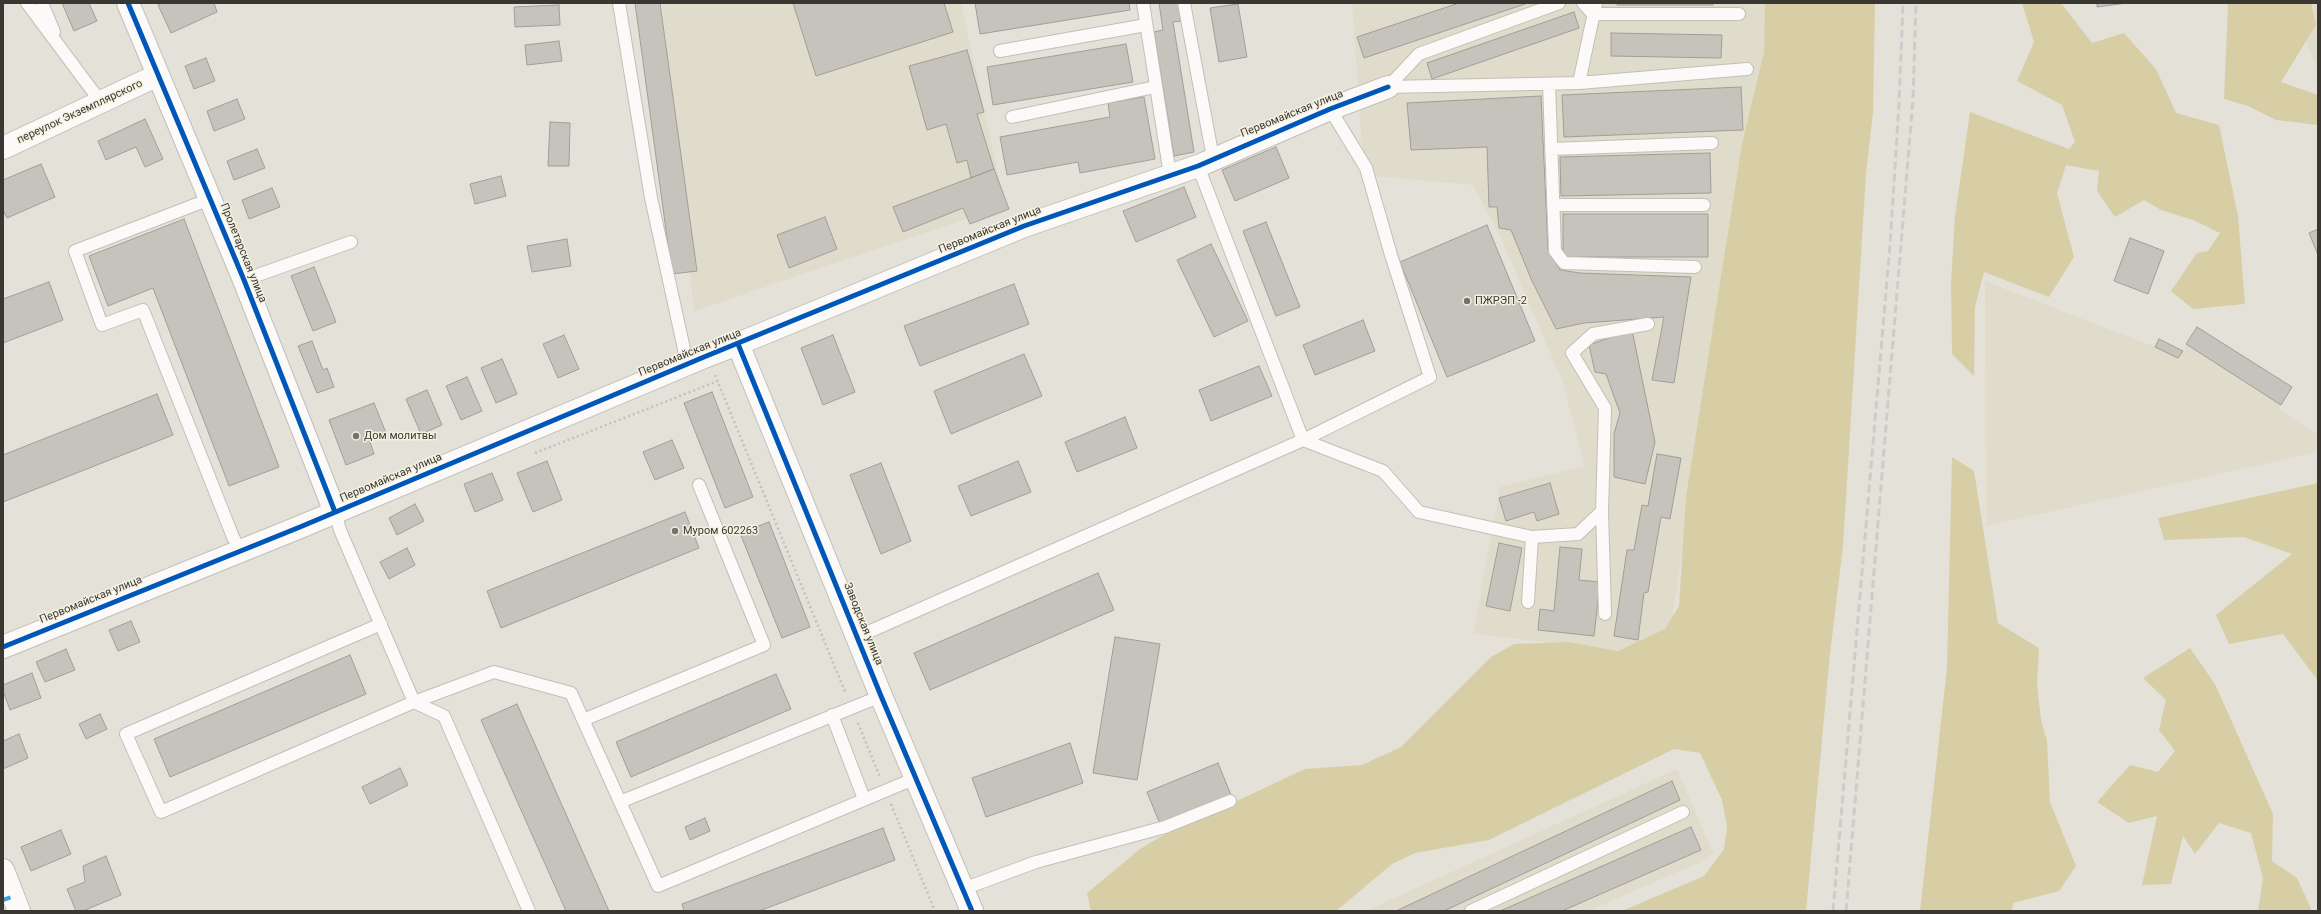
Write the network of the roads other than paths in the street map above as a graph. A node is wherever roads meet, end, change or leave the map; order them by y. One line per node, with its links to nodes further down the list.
1 (27, 3): 12 (lane)
2 (42, 3): 12 (lane)
3 (128, 3): 15 (street, Пролетарская улица)
4 (619, 3): 36 (lane)
5 (1143, 3): 11 (lane)
6 (1184, 3): 26 (lane)
7 (1558, 3): 19 (lane)
8 (1583, 3): 9 (lane)
9 (1595, 8): 10 (lane); 16 (lane)
10 (1739, 14)
11 (1146, 25): 13 (lane); 18 (lane)
12 (60, 48): 20 (lane)
13 (1000, 51)
14 (1747, 69): 16 (lane)
15 (158, 75): 20 (street, переулок Экземплярского); 28 (street, Пролетарская улица)
16 (1579, 83): 17 (lane)
17 (1549, 84): 19 (lane); 25 (lane)
18 (1155, 87): 22 (lane); 27 (lane)
19 (1388, 87): 21 (street, Первомайская улица)
20 (100, 101): 24 (street, переулок Экземплярского)
21 (1330, 109): 26 (street, Первомайская улица); 37 (lane)
22 (1012, 117)
23 (1712, 143): 25 (lane)
24 (3, 148)
25 (1551, 148): 29 (lane)
26 (1205, 162): 27 (street, Первомайская улица); 37 (lane)
27 (1170, 175): 35 (street, Первомайская улица)
28 (210, 199): 33 (street, Пролетарская улица); 42 (lane)
29 (1553, 205): 30 (lane); 32 (lane)
30 (1704, 205)
31 (351, 242): 33 (lane)
32 (1695, 267)
33 (244, 280): 40 (street, Пролетарская улица)
34 (1648, 324): 39 (lane)
35 (738, 344): 36 (street, Первомайская улица); 46 (street, Заводская улица)
36 (694, 361): 40 (street, Первомайская улица)
37 (1302, 440): 41 (lane); 46 (lane)
38 (700, 485): 51 (lane)
39 (1602, 511): 41 (lane); 44 (lane)
40 (335, 512): 42 (street, Первомайская улица); 45 (lane)
41 (1532, 537): 43 (lane)
42 (240, 550): 47 (street, Первомайская улица)
43 (1528, 602)
44 (1605, 614)
45 (381, 624): 49 (lane); 49 (lane)
46 (857, 637): 48 (street, Заводская улица)
47 (3, 647)
48 (881, 696): 50 (lane); 52 (street, Заводская улица)
49 (414, 702): 51 (lane); 60 (lane)
50 (832, 715): 53 (lane); 55 (lane)
51 (583, 720): 55 (lane)
52 (916, 778): 53 (lane); 58 (street, Заводская улица)
53 (864, 799): 55 (lane)
54 (1230, 801): 58 (lane)
55 (620, 802)
56 (1683, 812): 62 (lane)
57 (3, 870): 59 (street)
58 (963, 889): 61 (street, Заводская улица)
59 (19, 911)
60 (529, 911)
61 (972, 911)
62 (1471, 911)

